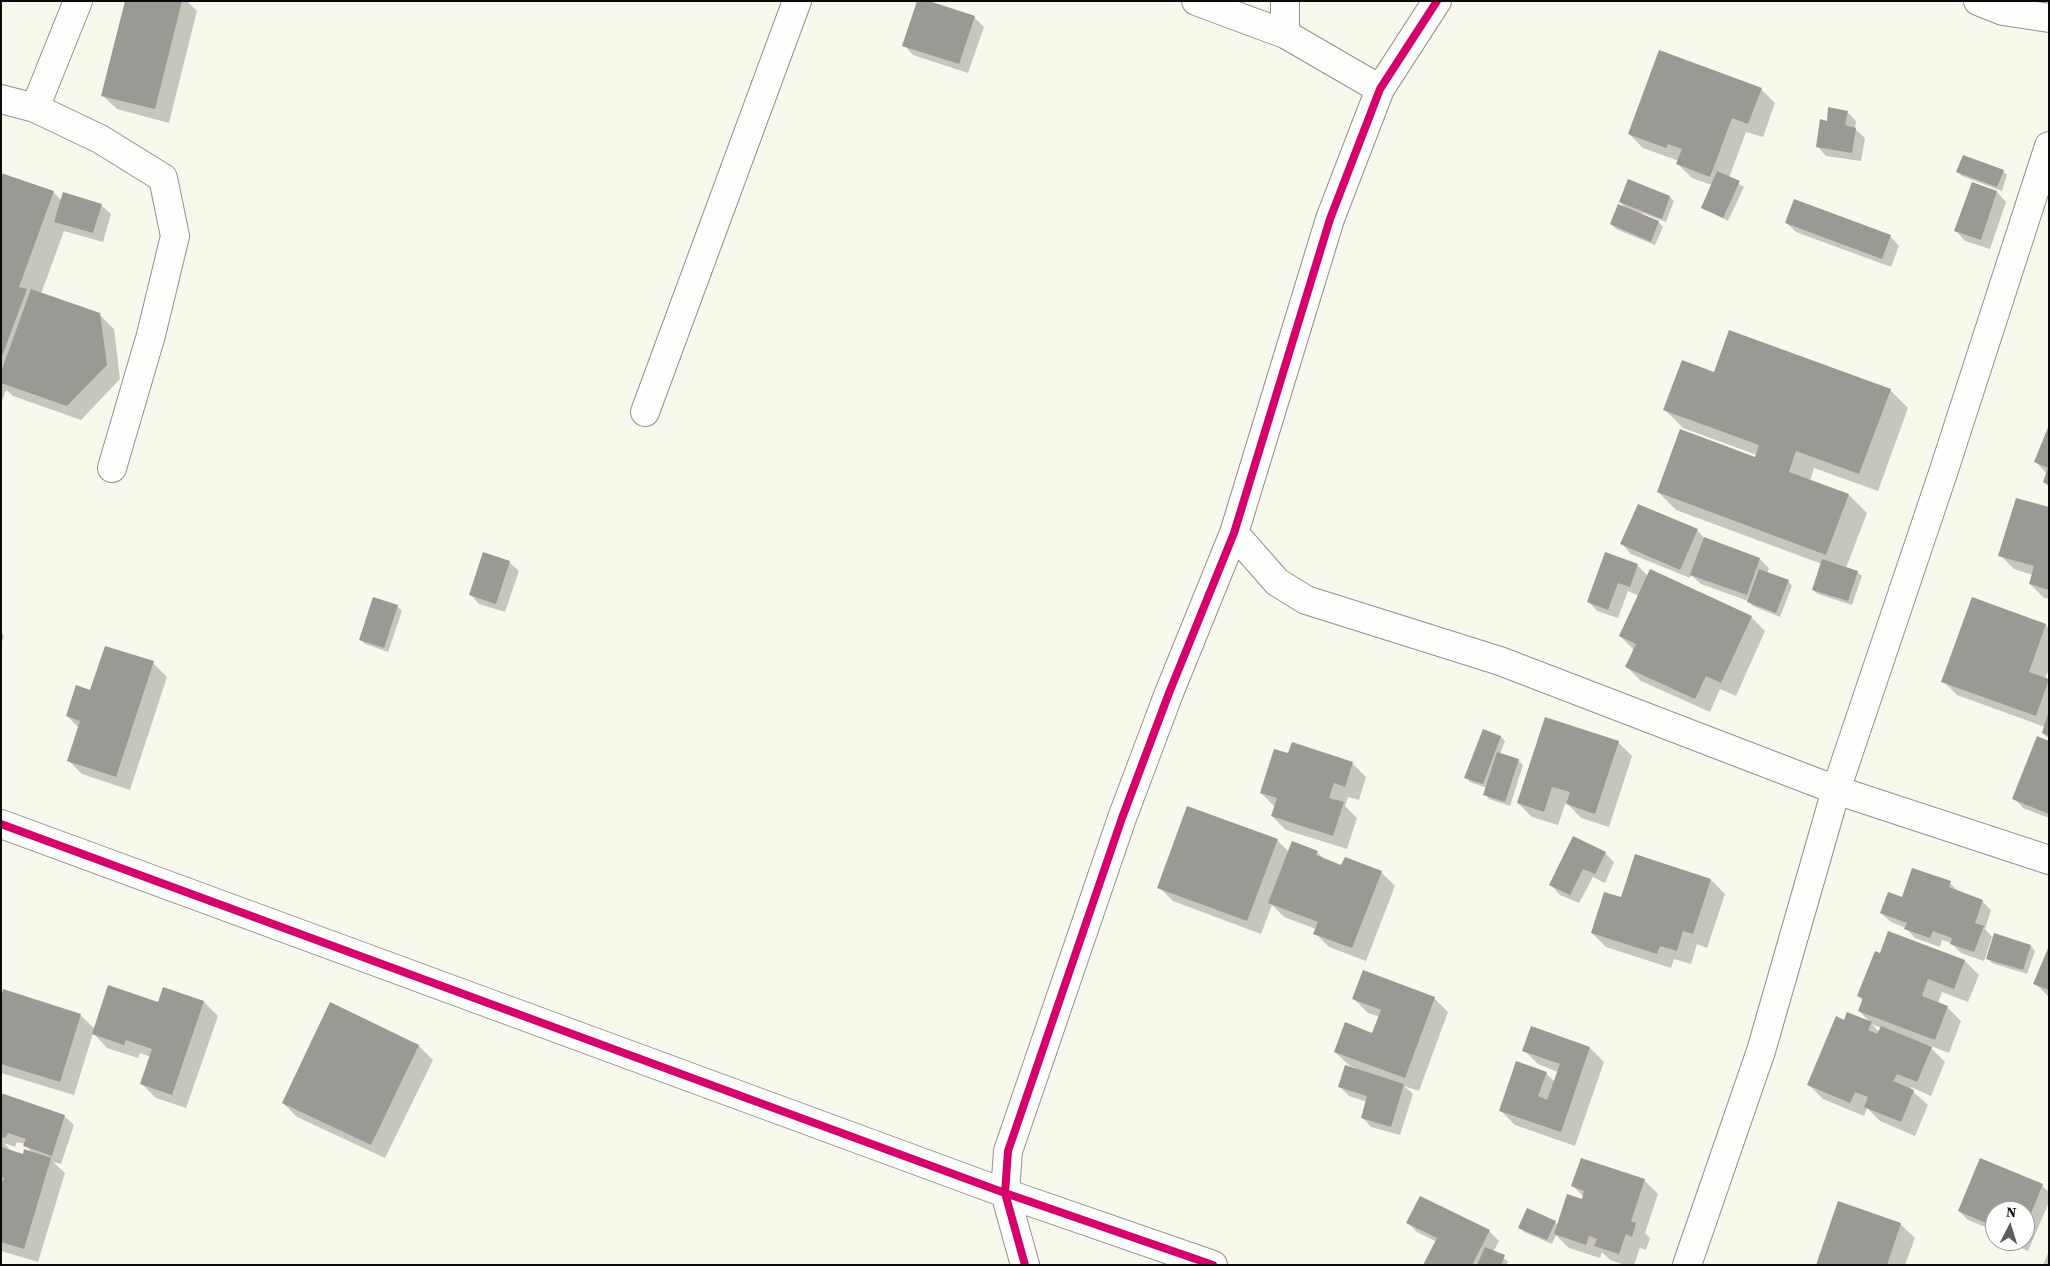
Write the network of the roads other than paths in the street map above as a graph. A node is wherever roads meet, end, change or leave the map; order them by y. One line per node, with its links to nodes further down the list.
1 (78, 1): 11 (street)
2 (797, 1): 13 (street)
3 (1196, 1): 8 (street)
4 (1285, 1): 8 (street)
5 (1437, 1): 9 (street)
6 (1978, 1): 7 (street)
7 (2049, 18)
8 (1286, 34): 9 (street)
9 (1380, 89): 15 (street)
10 (1, 99): 11 (street)
11 (35, 108): 14 (street)
12 (2049, 146): 16 (street)
13 (645, 412)
14 (112, 468)
15 (1234, 533): 16 (street); 19 (street)
16 (1836, 790): 18 (street); 22 (street)
17 (1, 824): 19 (street)
18 (2049, 860)
19 (1005, 1193): 20 (street); 21 (street)
20 (1025, 1265)
21 (1213, 1265)
22 (1687, 1265)

